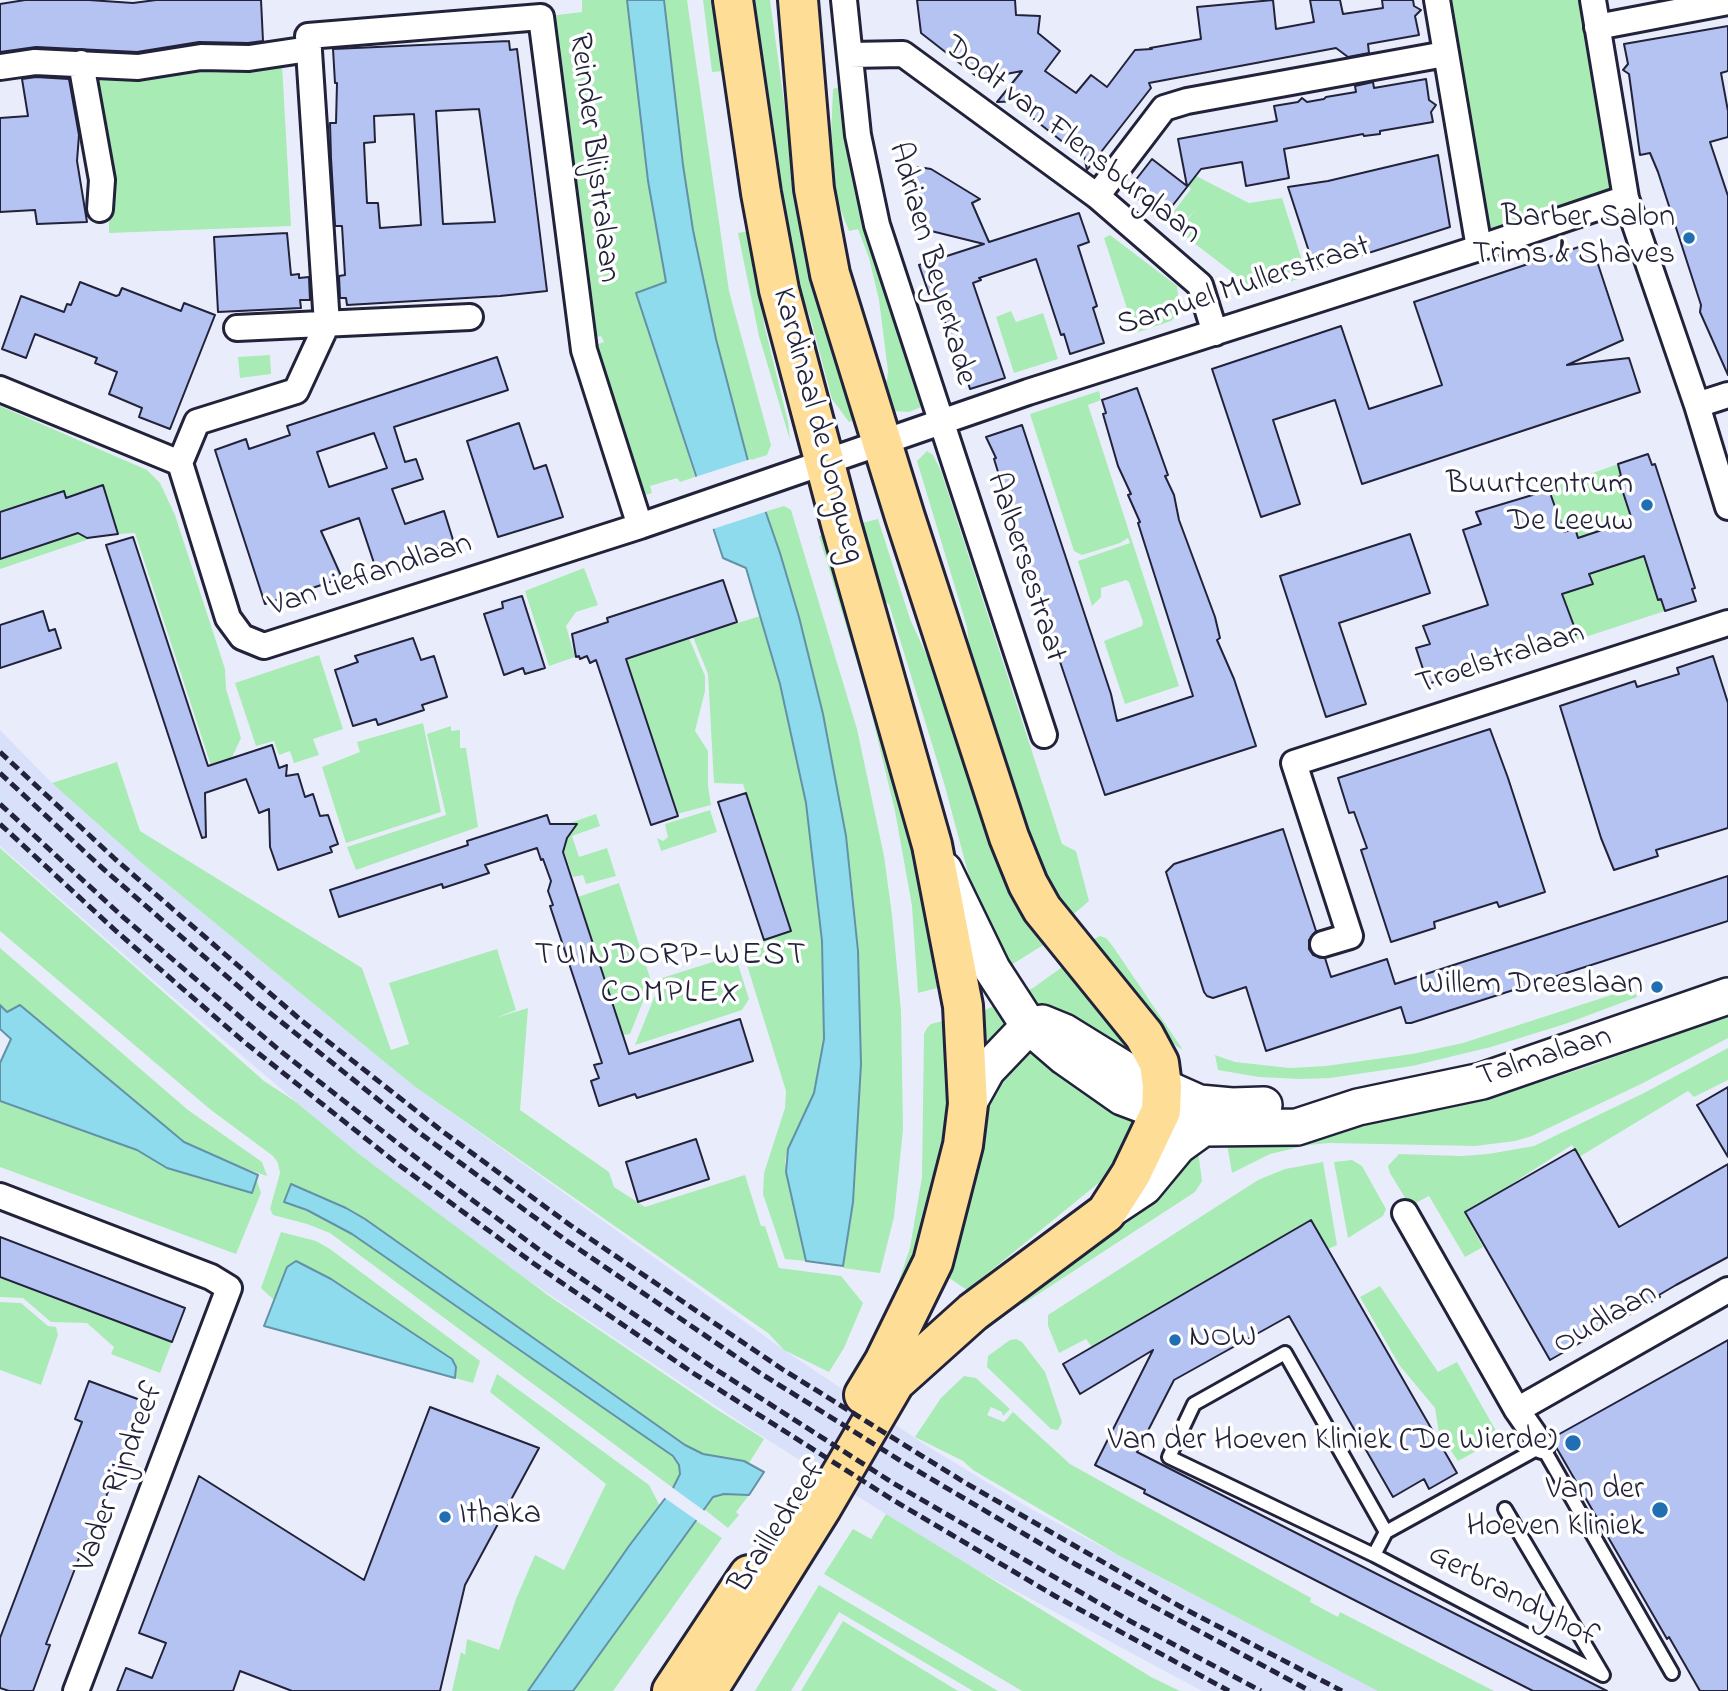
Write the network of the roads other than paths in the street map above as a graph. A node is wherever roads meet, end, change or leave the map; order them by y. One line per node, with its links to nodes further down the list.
1 (733, 0): 27 (main road, Kardinaal de Jongweg)
2 (798, 0): 25 (main road, Kardinaal de Jongweg)
3 (844, 0): 10 (street, Adriaen Beyerkade)
4 (1437, 0): 9 (street)
5 (1593, 0): 7 (street)
6 (1728, 2): 7 (street)
7 (1597, 27): 14 (street)
8 (309, 49): 11 (street); 18 (street); 29 (street, Reinder Blijstralaan)
9 (1445, 54): 13 (street); 16 (street)
10 (849, 55): 13 (street, Dodt van Flensburglaan); 24 (street, Adriaen Beyerkade)
11 (81, 63): 12 (street); 15 (street)
12 (0, 67)
13 (1097, 195): 20 (street, Dodt van Flensburglaan)
14 (1626, 198): 16 (street, Samuel Mullerstraat); 23 (street)
15 (100, 209)
16 (1479, 248): 20 (street, Samuel Mullerstraat)
17 (470, 317): 18 (street)
18 (327, 324): 19 (street); 26 (street)
19 (237, 328)
20 (1216, 333): 24 (street, Samuel Mullerstraat)
21 (0, 389): 26 (street)
22 (1728, 396): 23 (street)
23 (1697, 405): 28 (street)
24 (941, 421): 25 (street, Samuel Mullerstraat); 31 (street, Aalbersestraat)
25 (881, 441): 27 (street, Van Lieflandlaan); 36 (main road, Kardinaal de Jongweg)
26 (180, 463): 29 (street, Van Lieflandlaan)
27 (824, 463): 29 (street, Van Lieflandlaan); 32 (main road, Kardinaal de Jongweg)
28 (1728, 507)
29 (640, 527)
30 (1728, 623): 33 (street, Troelstralaan)
31 (1044, 735)
32 (932, 845): 35 (main road); 38 (main road, Kardinaal de Jongweg)
33 (1323, 944)
34 (1728, 996): 39 (main road, Talmalaan)
35 (1029, 1026): 37 (main road); 38 (main road)
36 (1144, 1035): 37 (main road, Kardinaal de Jongweg); 39 (main road)
37 (1162, 1099): 39 (main road); 40 (main road); 42 (main road)
38 (968, 1104): 45 (main road, Kardinaal de Jongweg)
39 (1293, 1116): 40 (main road)
40 (1203, 1128): 42 (main road)
41 (0, 1196): 52 (street, Vader Rijndreef)
42 (1106, 1213): 45 (main road)
43 (1405, 1213): 46 (street)
44 (1728, 1290): 46 (street, Oudlaan)
45 (890, 1372): 53 (main road, Brailledreef); 54 (main road, Brailledreef)
46 (1517, 1410): 47 (street)
47 (1542, 1446): 49 (lane, Gerbrandyhof); 51 (lane)
48 (1505, 1509): 50 (lane, Gerbrandyhof)
49 (1386, 1532): 50 (lane); 50 (lane, Gerbrandyhof)
50 (1374, 1555)
51 (1672, 1673)
52 (76, 1691)
53 (672, 1691)
54 (707, 1691)

